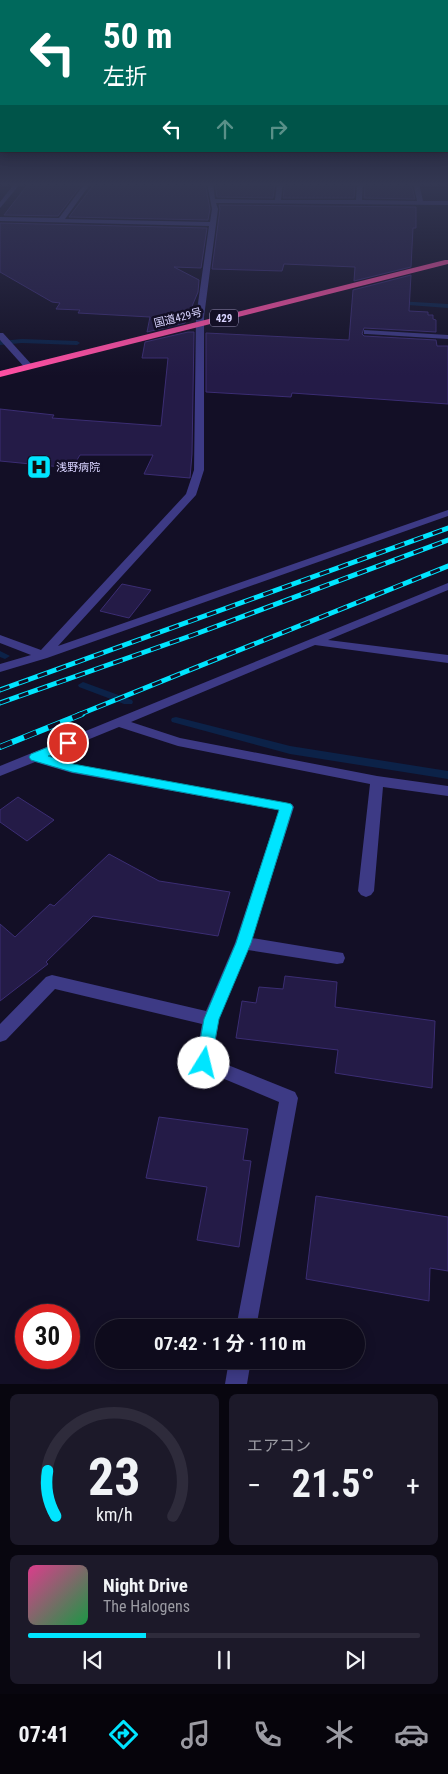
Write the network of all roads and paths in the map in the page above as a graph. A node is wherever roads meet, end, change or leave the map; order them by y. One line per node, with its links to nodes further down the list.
1 (210, 248): 3 (street)
2 (448, 262): 3 (highway, 国道429号 / 429)
3 (200, 324): 7 (highway, 国道429号 / 429); 13 (street)
4 (367, 332): 5 (street)
5 (448, 337)
6 (4, 340): 7 (street)
7 (29, 367): 8 (highway, 国道429号 / 429)
8 (0, 374)
9 (448, 513): 13 (street)
10 (448, 586): 12 (street)
11 (0, 640): 13 (street)
12 (314, 641): 14 (street); 16 (street)
13 (43, 655): 15 (street)
14 (448, 659)
15 (0, 668)
16 (118, 722): 17 (street); 19 (street)
17 (35, 757): 18 (street); 22 (street)
18 (0, 771)
19 (377, 781): 20 (street); 21 (street)
20 (448, 791)
21 (366, 891)
22 (243, 943): 23 (street); 24 (street)
23 (338, 958)
24 (211, 1019): 25 (street); 26 (street)
25 (0, 1036)
26 (248, 1319)
27 (238, 1369): 28 (street)
28 (236, 1384)

